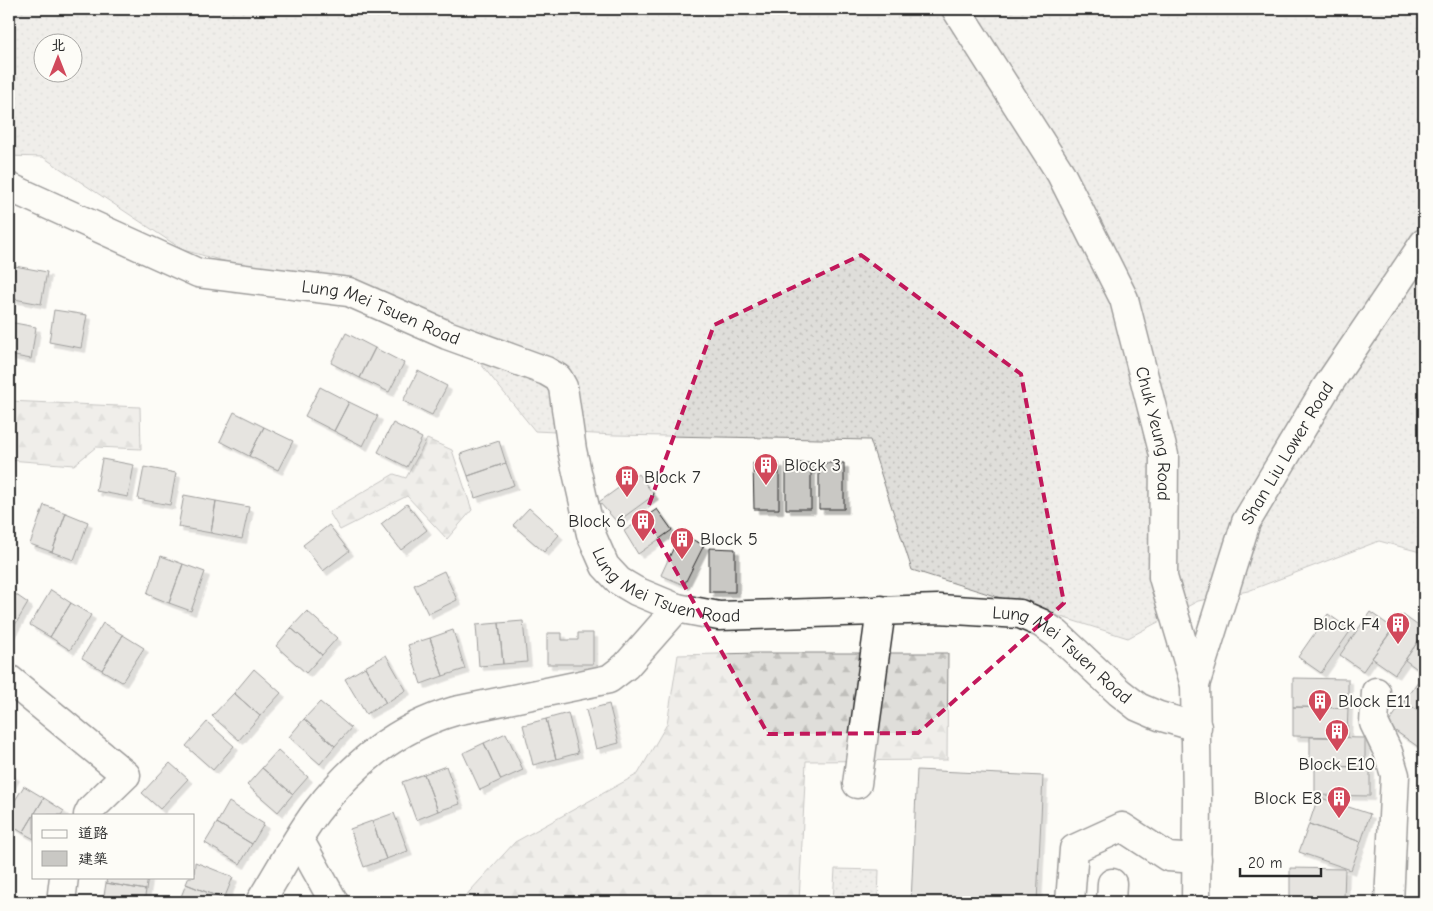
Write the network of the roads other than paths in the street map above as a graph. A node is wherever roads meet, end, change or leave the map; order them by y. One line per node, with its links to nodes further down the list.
1 (956, 9): 7 (street, Chuk Yeung Road)
2 (9, 187): 4 (street, Lung Mei Tsuen Road)
3 (1424, 243): 7 (street, Shan Liu Lower Road)
4 (677, 608): 5 (street, Lung Mei Tsuen Road); 12 (street)
5 (881, 610): 9 (street, Lung Mei Tsuen Road); 10 (street)
6 (9, 679): 11 (street)
7 (1195, 685): 9 (street, Chuk Yeung Road)
8 (1376, 692): 20 (street)
9 (1197, 727): 13 (street, Chuk Yeung Road)
10 (857, 784)
11 (88, 814)
12 (299, 839): 16 (street); 17 (street)
13 (1197, 859): 18 (street); 19 (street, Chuk Yeung Road)
14 (64, 878): 15 (street)
15 (61, 902)
16 (260, 902)
17 (334, 902)
18 (1070, 902)
19 (1196, 902)
20 (1389, 902)

